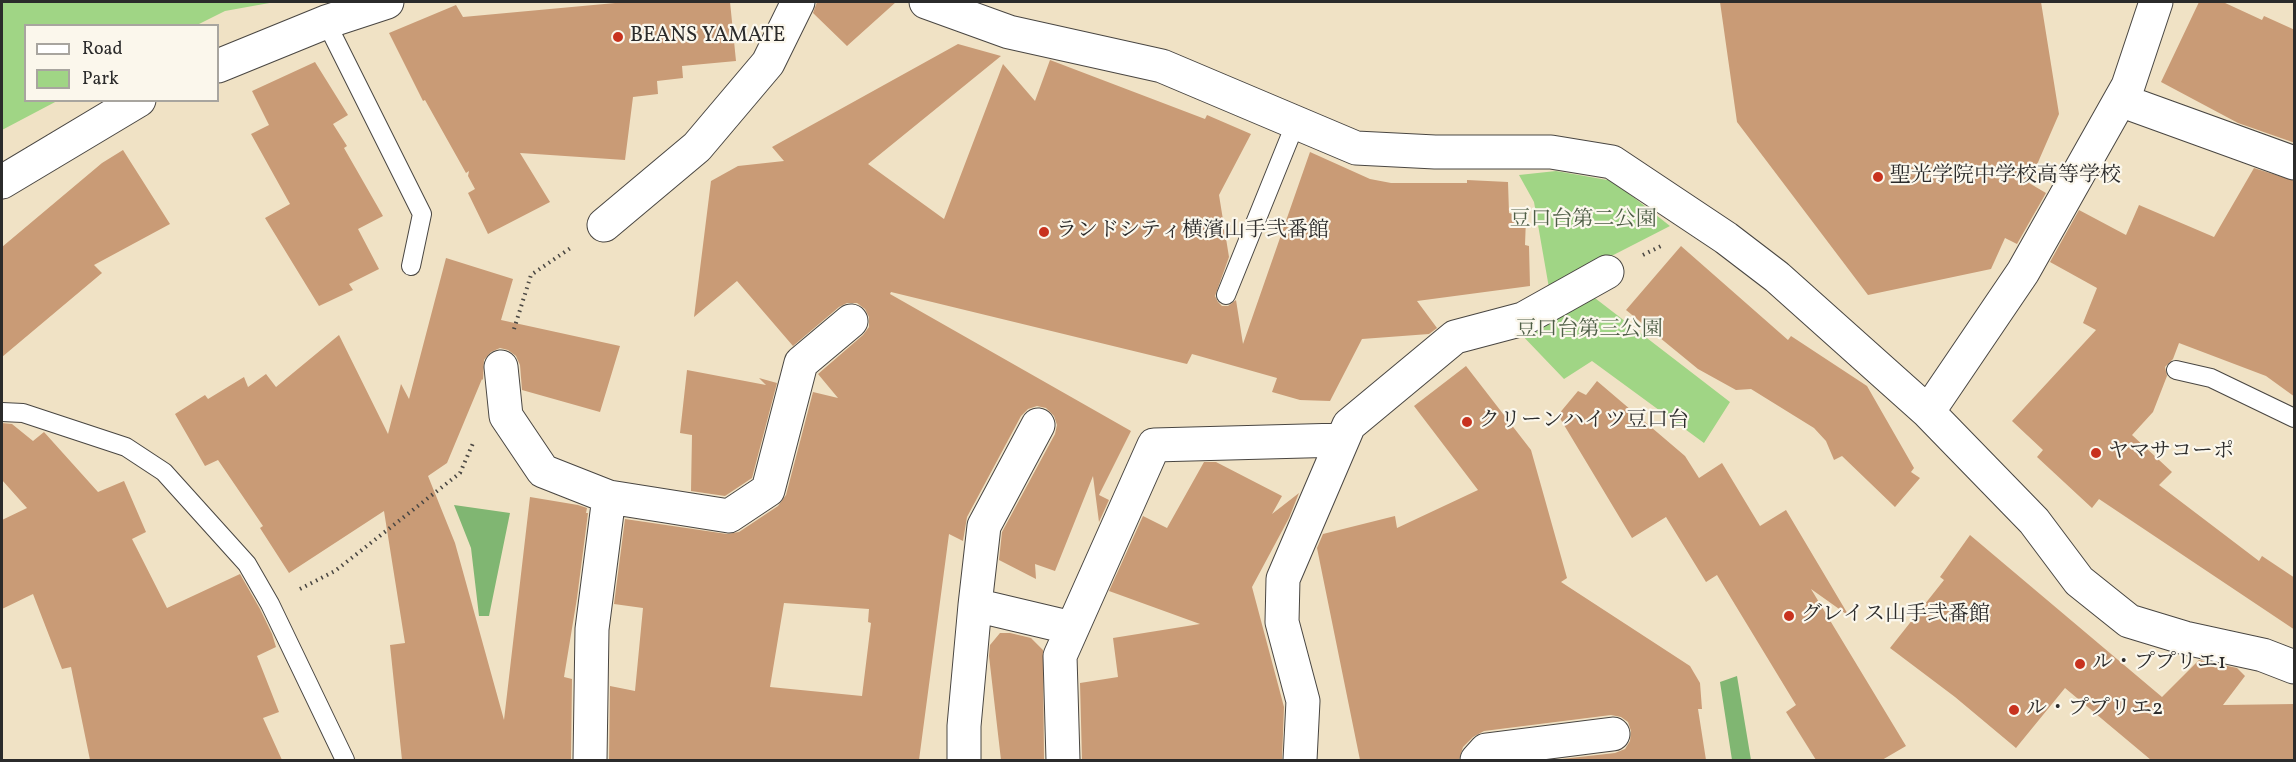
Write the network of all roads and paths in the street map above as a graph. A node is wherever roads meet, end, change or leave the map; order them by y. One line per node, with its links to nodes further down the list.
1 (387, 2): 5 (street)
2 (798, 2): 13 (street)
3 (926, 2): 9 (street)
4 (2156, 2): 7 (street)
5 (326, 22): 6 (street); 14 (lane)
6 (219, 66)
7 (2120, 100): 10 (street); 21 (street)
8 (136, 102): 11 (street)
9 (1296, 122): 12 (street); 16 (lane)
10 (2295, 163)
11 (2, 182)
12 (1705, 224): 15 (path); 21 (street)
13 (604, 225): 18 (path)
14 (411, 266)
15 (1607, 272): 25 (street)
16 (1226, 295)
17 (851, 321): 26 (street)
18 (501, 367): 22 (street)
19 (2176, 370): 23 (lane)
20 (2, 412): 27 (lane)
21 (1928, 412): 30 (street)
22 (506, 416): 26 (street); 27 (path)
23 (2295, 418)
24 (1038, 425): 28 (street)
25 (1342, 440): 29 (street); 36 (street)
26 (609, 497): 33 (street)
27 (270, 604): 32 (lane)
28 (975, 605): 29 (street); 34 (street)
29 (1072, 628): 35 (street)
30 (2295, 667)
31 (1613, 734): 37 (street)
32 (345, 760)
33 (590, 760)
34 (964, 760)
35 (1063, 760)
36 (1300, 760)
37 (1477, 760)

